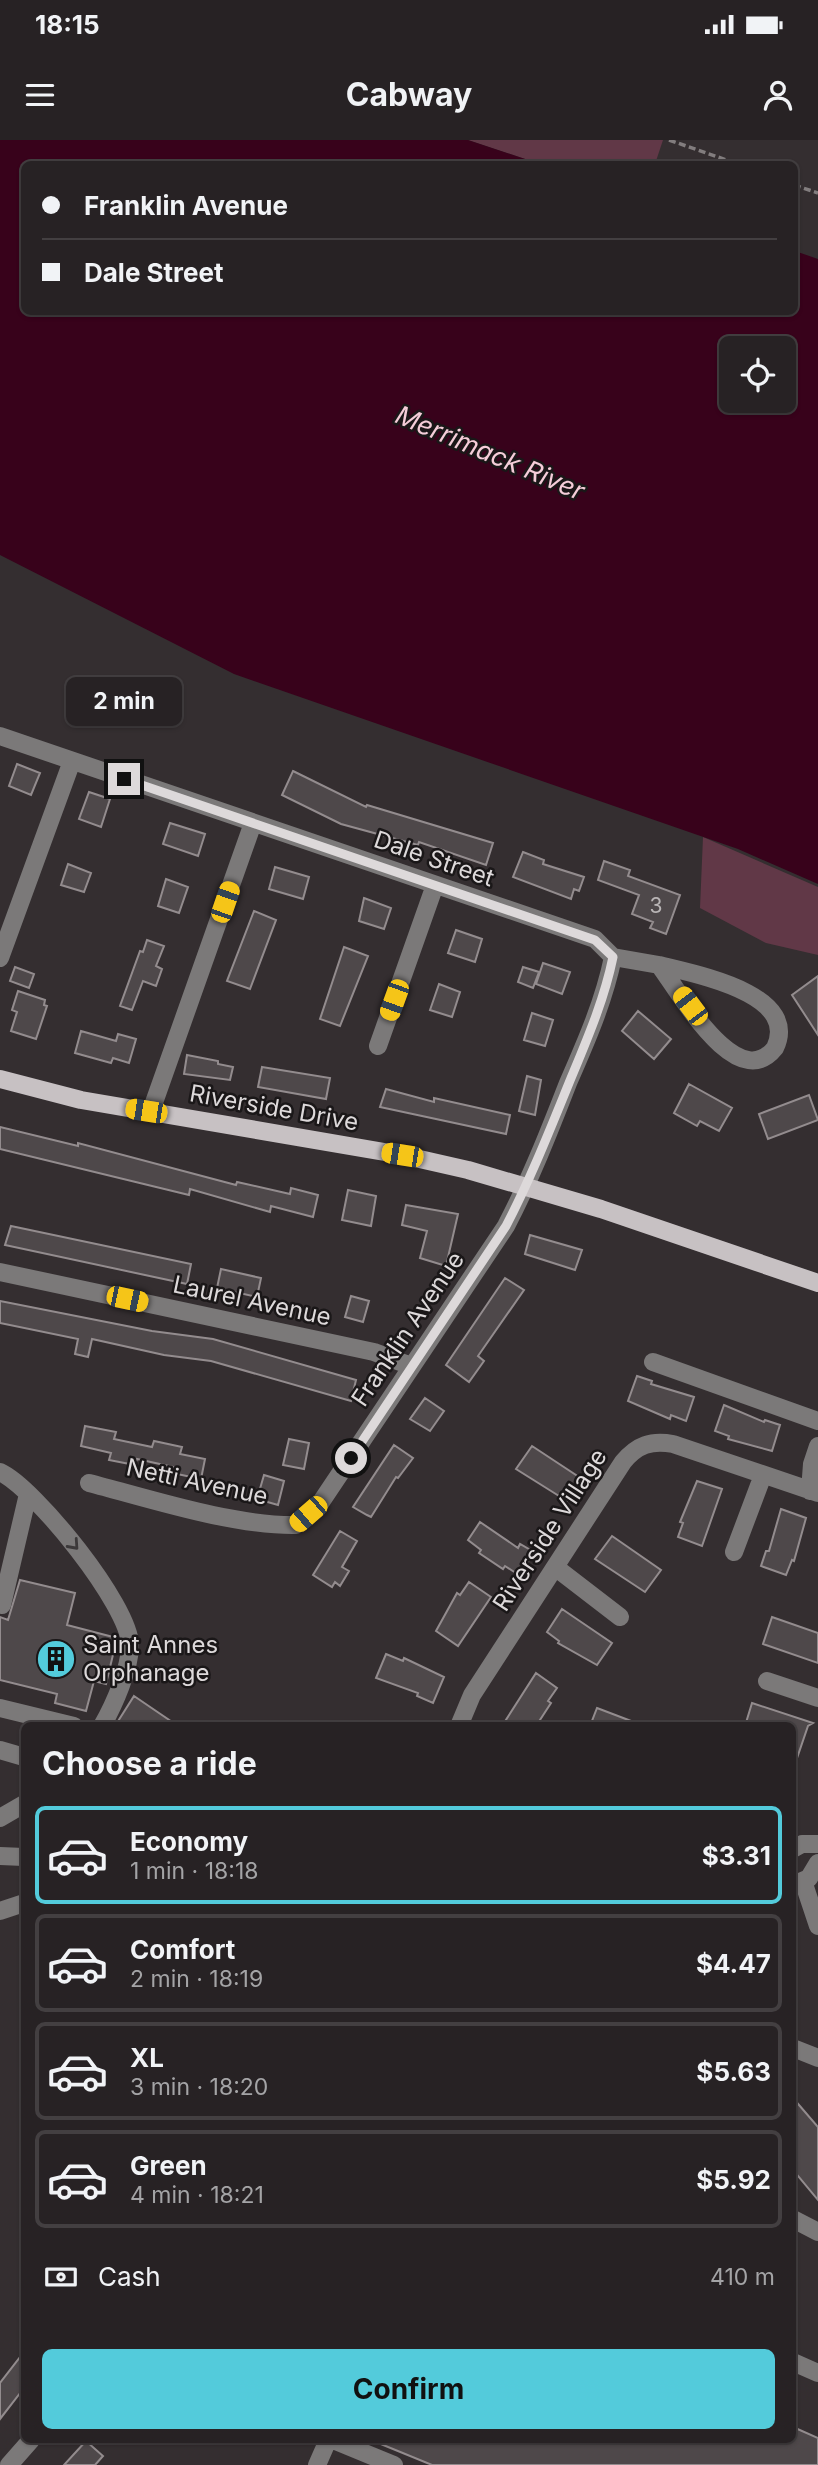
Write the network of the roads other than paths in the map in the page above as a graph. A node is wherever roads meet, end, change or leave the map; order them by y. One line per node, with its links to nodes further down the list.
1 (0, 737): 2 (street, Dale Street)
2 (72, 761): 3 (street, Dale Street); 6 (street)
3 (253, 823): 4 (street, Dale Street); 10 (street)
4 (435, 885): 5 (street, Dale Street); 8 (street)
5 (613, 957): 7 (street); 11 (street)
6 (0, 958)
7 (659, 965): 7 (street)
8 (378, 1046)
9 (0, 1079): 10 (main road, Riverside Drive)
10 (150, 1111): 11 (main road, Riverside Drive)
11 (526, 1186): 13 (main road, Riverside Drive); 15 (street, Franklin Avenue)
12 (0, 1272): 15 (street, Laurel Avenue)
13 (818, 1283)
14 (653, 1363): 16 (street)
15 (411, 1366): 23 (street, Franklin Avenue)
16 (818, 1421)
17 (818, 1446): 21 (street, Riverside Village)
18 (0, 1472): 22 (street)
19 (763, 1475): 21 (street, Riverside Village); 24 (street); 25 (street, Riverside Village)
20 (89, 1483): 23 (street, Netti Avenue)
21 (815, 1487)
22 (28, 1494): 26 (street); 32 (street, one-way to 32)
23 (296, 1525)
24 (734, 1552)
25 (555, 1567): 27 (street); 33 (street, Riverside Village)
26 (2, 1605)
27 (620, 1617)
28 (767, 1681): 29 (street)
29 (818, 1698)
30 (0, 1708): 31 (street)
31 (58, 1722)
32 (104, 1722)
33 (461, 1722)
34 (0, 1750): 35 (street)
35 (21, 1756)
36 (21, 1806): 37 (street)
37 (0, 1818)
38 (818, 1844): 39 (street)
39 (796, 1848)
40 (0, 1856): 41 (street)
41 (21, 1857)
42 (818, 1863): 43 (street)
43 (798, 1883): 46 (street)
44 (21, 1904): 45 (street)
45 (0, 1911)
46 (818, 1926)
47 (796, 2049): 48 (street)
48 (818, 2058)
49 (796, 2221): 50 (street)
50 (818, 2232)
51 (796, 2363): 52 (street)
52 (818, 2374)
53 (27, 2443): 56 (street)
54 (328, 2443): 57 (street)
55 (338, 2443): 58 (street)
56 (9, 2465)
57 (317, 2465)
58 (394, 2465)

